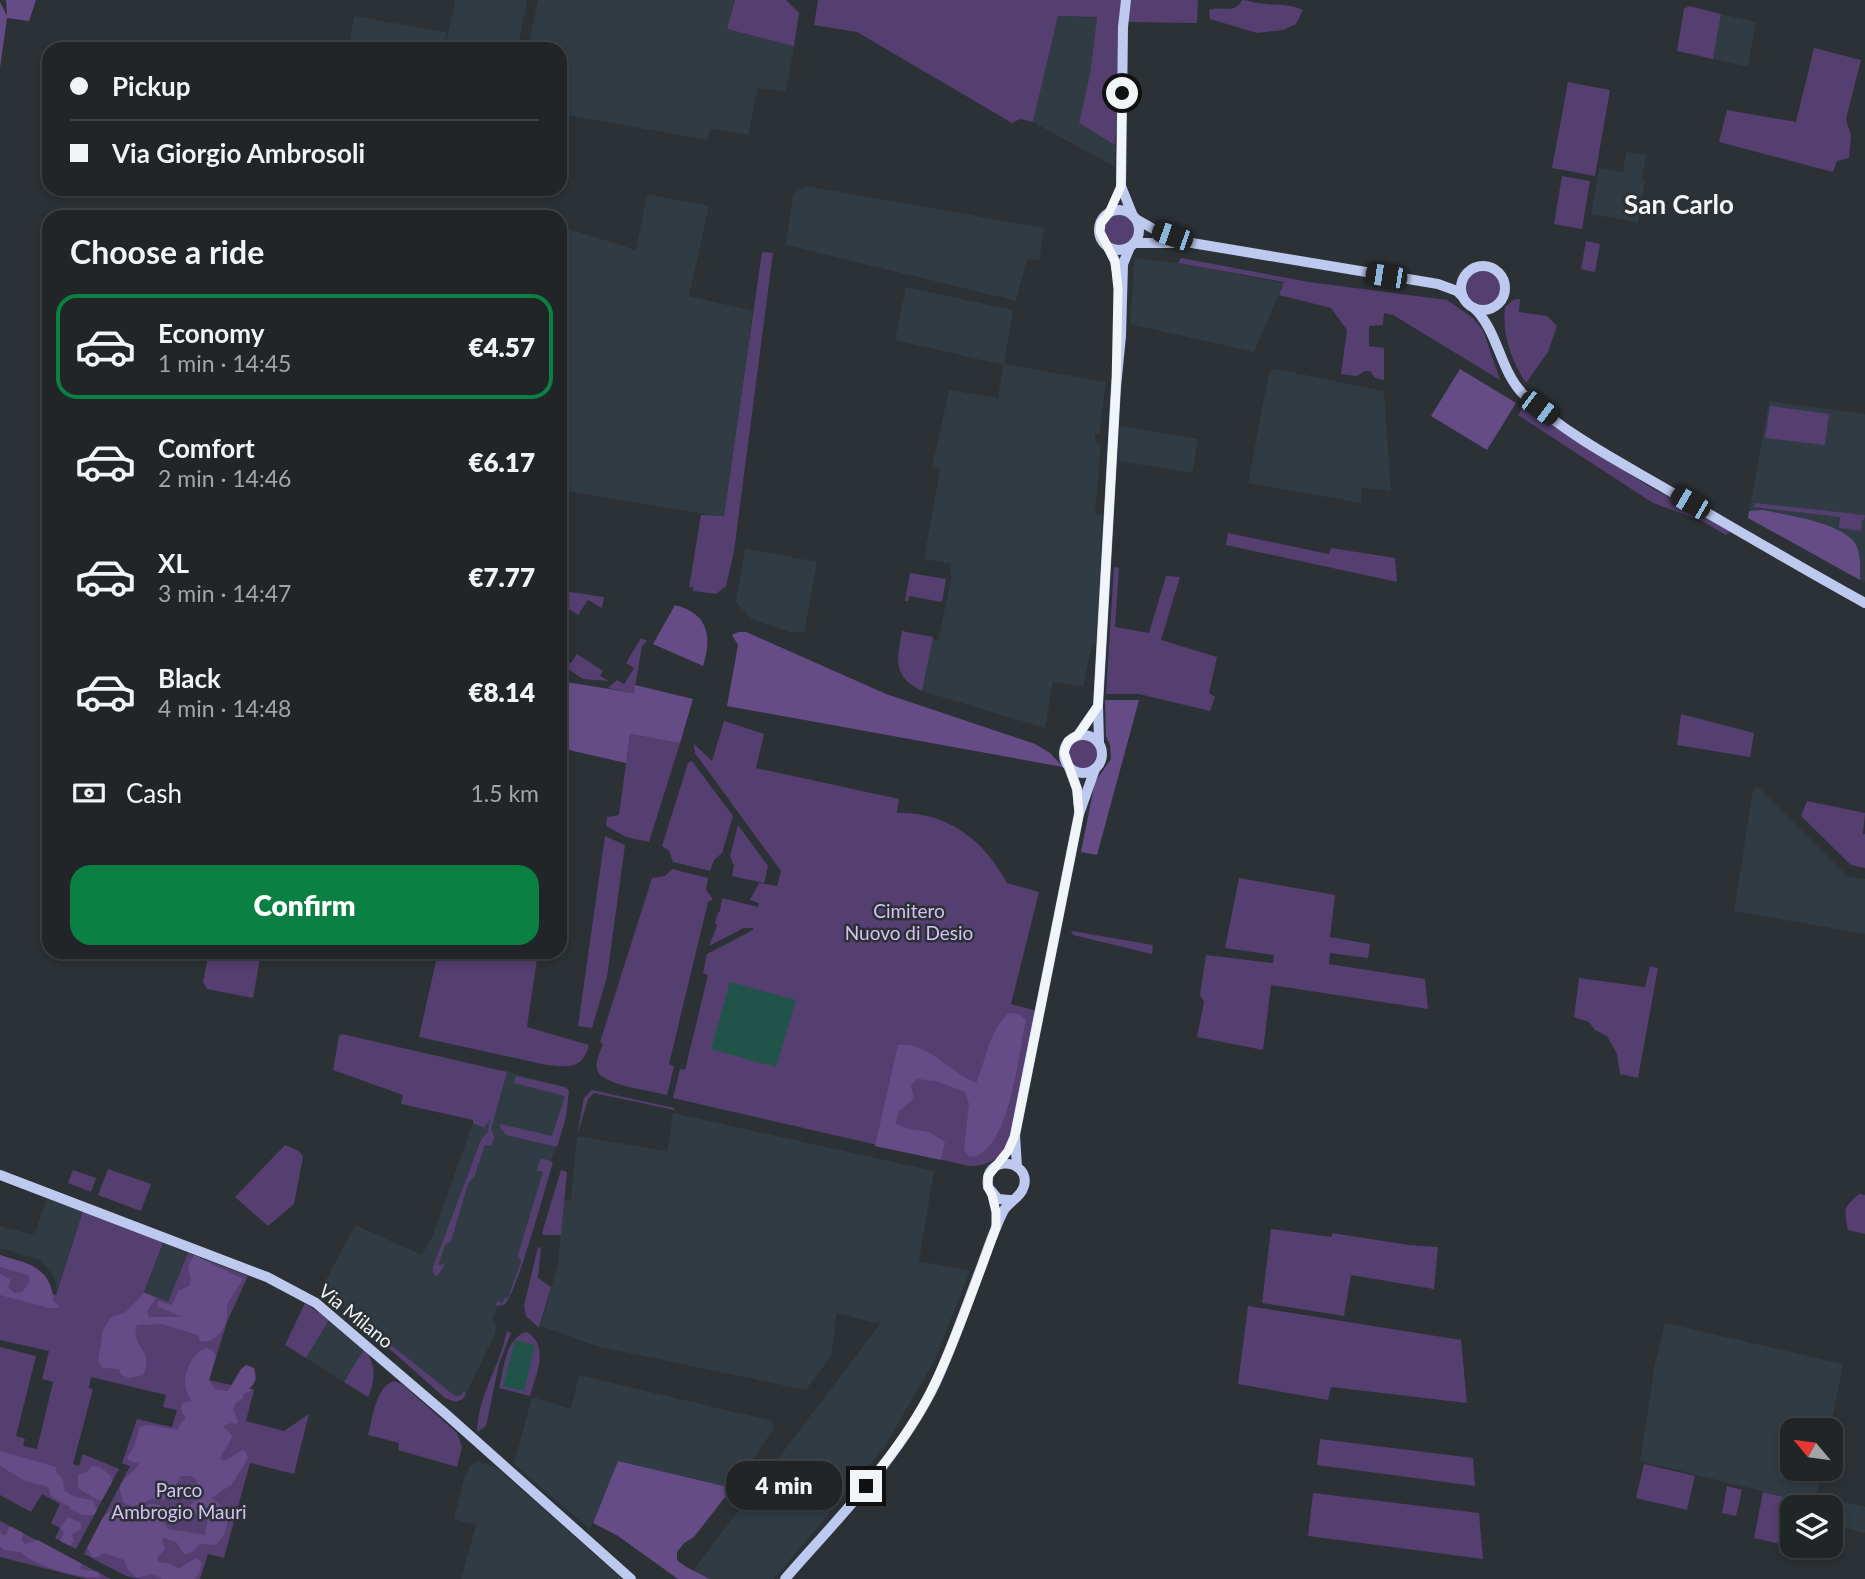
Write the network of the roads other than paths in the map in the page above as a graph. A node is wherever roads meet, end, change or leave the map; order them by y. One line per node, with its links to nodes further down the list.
1 (1126, 2): 2 (main road)
2 (1121, 186): 3 (main road); 4 (main road)
3 (1109, 213): 4 (main road); 7 (main road)
4 (1135, 218): 5 (main road); 6 (main road)
5 (1192, 243): 6 (main road); 9 (main road)
6 (1132, 245): 7 (main road); 14 (main road)
7 (1108, 247): 14 (main road)
8 (1467, 274): 9 (main road); 10 (main road); 12 (main road)
9 (1437, 284): 10 (main road)
10 (1463, 297): 11 (main road)
11 (1474, 308): 12 (main road); 13 (main road)
12 (1493, 308): 13 (main road)
13 (1492, 331): 15 (main road)
14 (1116, 387): 16 (main road)
15 (1865, 603)
16 (1098, 706): 17 (main road); 18 (main road)
17 (1078, 735): 18 (main road); 19 (main road)
18 (1099, 743): 20 (main road)
19 (1069, 767): 20 (main road); 21 (main road)
20 (1096, 769): 21 (main road)
21 (1079, 814): 22 (main road)
22 (1015, 1135): 23 (main road); 24 (main road)
23 (999, 1164): 24 (main road); 26 (main road)
24 (1017, 1167): 27 (main road)
25 (0, 1175): 29 (main road, Via Milano)
26 (992, 1195): 27 (main road); 28 (main road)
27 (1010, 1200): 28 (main road)
28 (996, 1228): 30 (main road)
29 (631, 1579)
30 (785, 1579)

